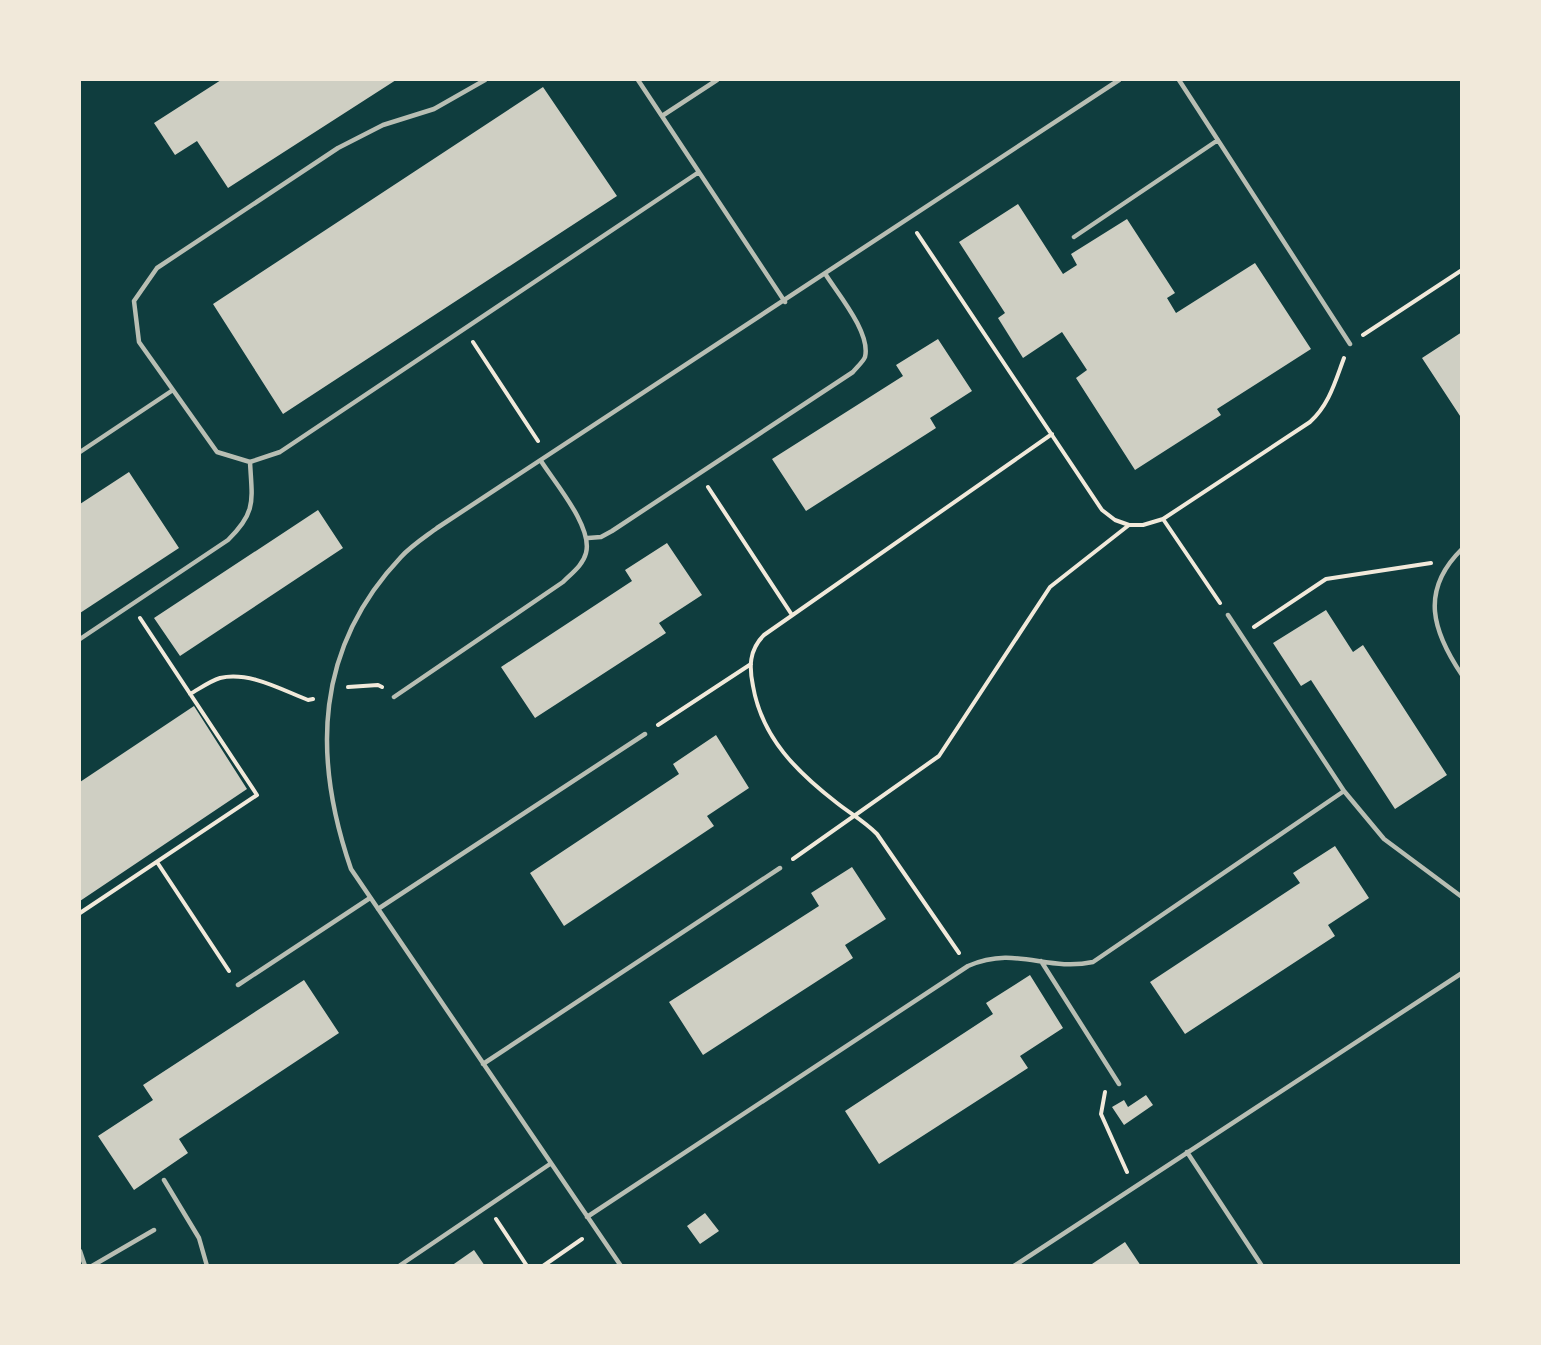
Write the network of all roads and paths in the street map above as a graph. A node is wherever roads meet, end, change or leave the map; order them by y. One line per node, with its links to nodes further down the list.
1 (485, 80): 16 (lane)
2 (638, 80): 6 (lane)
3 (717, 80): 6 (lane)
4 (1119, 80): 9 (lane)
5 (1179, 80): 7 (lane)
6 (662, 116): 8 (lane)
7 (1218, 140): 10 (lane); 15 (lane)
8 (699, 172): 13 (lane); 14 (lane)
9 (908, 220): 12 (lane); 17 (path)
10 (1074, 237)
11 (1461, 270): 15 (path)
12 (826, 275): 13 (lane); 22 (lane)
13 (784, 302): 19 (lane)
14 (464, 329): 19 (path); 21 (lane)
15 (1350, 344): 23 (path)
16 (173, 390): 18 (lane); 21 (lane)
17 (1052, 434): 24 (path); 29 (path)
18 (80, 452)
19 (548, 456): 20 (lane)
20 (541, 461): 25 (lane); 36 (lane)
21 (250, 462): 28 (lane)
22 (699, 474): 25 (lane); 29 (path)
23 (1163, 519): 24 (path); 30 (path)
24 (1129, 525): 40 (path)
25 (588, 538): 37 (lane)
26 (1461, 549): 27 (lane)
27 (1453, 560): 31 (path); 34 (lane)
28 (131, 605): 32 (lane); 35 (path)
29 (792, 615): 33 (path)
30 (1228, 615): 31 (lane)
31 (1242, 636): 39 (lane)
32 (80, 639)
33 (751, 664): 38 (path); 40 (path)
34 (1461, 675)
35 (190, 694): 36 (path); 41 (path)
36 (329, 694): 37 (path); 44 (lane)
37 (394, 697)
38 (645, 734): 45 (lane)
39 (1344, 791): 43 (lane); 47 (lane)
40 (857, 816): 42 (path); 48 (path)
41 (157, 861): 46 (path); 50 (path)
42 (780, 868): 51 (lane)
43 (1461, 897)
44 (370, 898): 45 (lane); 50 (lane)
45 (378, 909): 51 (lane)
46 (80, 913)
47 (1041, 961): 48 (lane); 52 (lane)
48 (968, 966): 59 (lane)
49 (1461, 973): 54 (lane)
50 (237, 985)
51 (483, 1064): 55 (lane)
52 (1111, 1071): 53 (lane); 57 (path)
53 (1119, 1084)
54 (1187, 1152): 57 (lane); 71 (lane)
55 (550, 1164): 58 (lane); 59 (lane)
56 (164, 1180): 65 (lane)
57 (1134, 1187): 70 (lane)
58 (487, 1206): 66 (lane); 67 (path)
59 (586, 1217): 61 (lane)
60 (154, 1230): 64 (lane)
61 (595, 1230): 68 (path); 69 (lane)
62 (80, 1251): 63 (lane)
63 (85, 1266)
64 (93, 1266)
65 (207, 1266)
66 (399, 1266)
67 (527, 1266)
68 (543, 1266)
69 (621, 1266)
70 (1014, 1266)
71 (1262, 1266)

